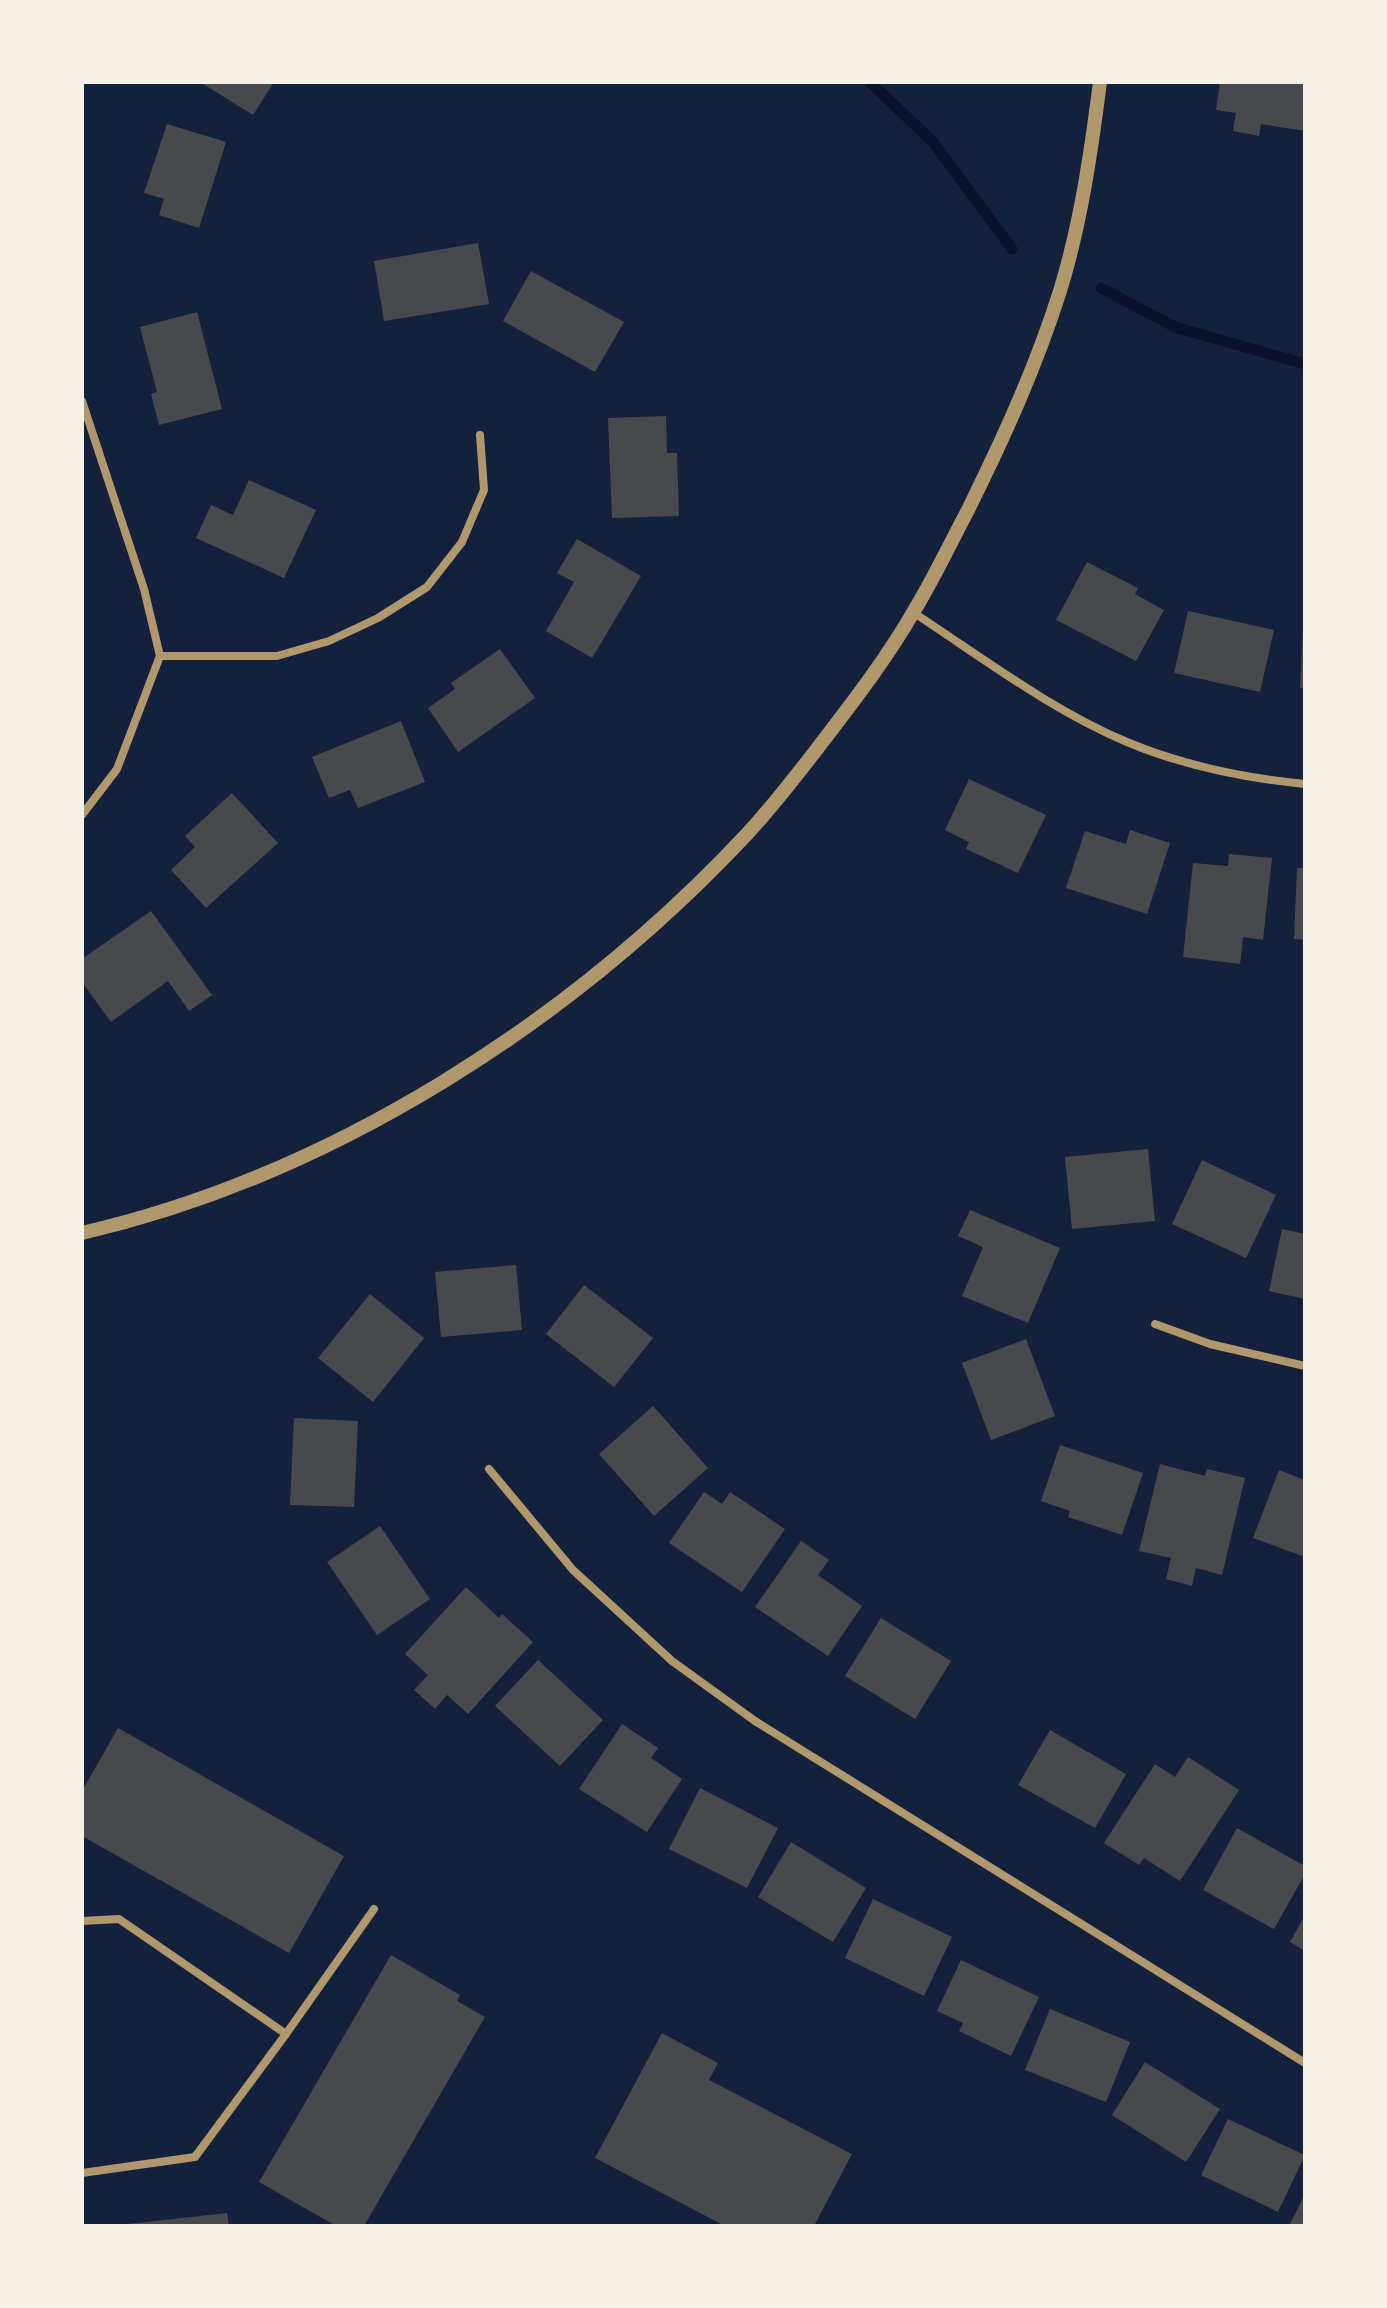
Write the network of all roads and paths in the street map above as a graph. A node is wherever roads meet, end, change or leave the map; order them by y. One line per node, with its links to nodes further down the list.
1 (1100, 82): 4 (street)
2 (82, 401): 5 (street)
3 (480, 435): 5 (street)
4 (914, 613): 6 (street); 8 (street)
5 (160, 656): 7 (street)
6 (1305, 784)
7 (82, 815)
8 (82, 1233)
9 (1155, 1324): 10 (street)
10 (1305, 1366)
11 (489, 1469): 15 (street)
12 (374, 1909): 14 (street)
13 (82, 1921): 14 (street)
14 (286, 2034): 16 (street)
15 (1305, 2063)
16 (82, 2173)

